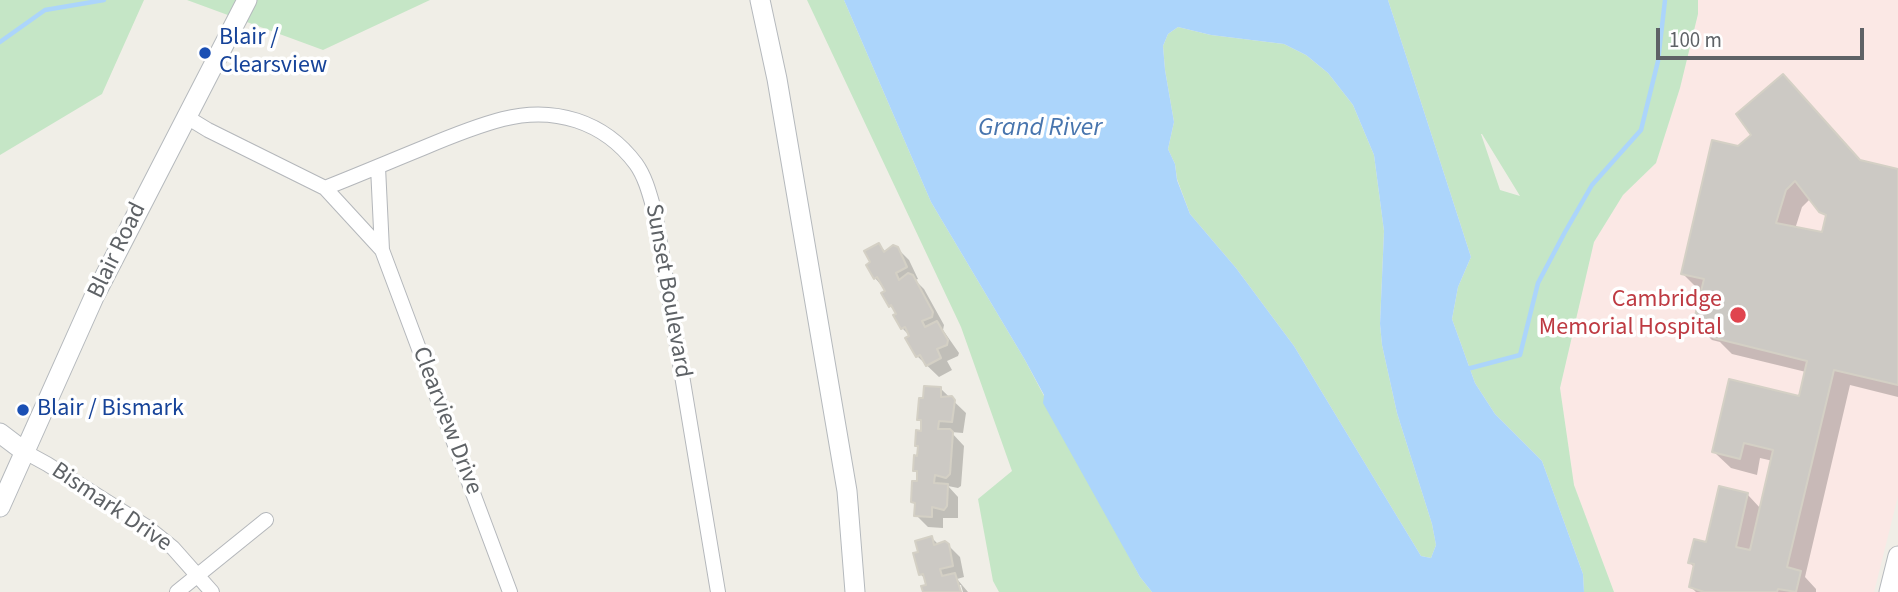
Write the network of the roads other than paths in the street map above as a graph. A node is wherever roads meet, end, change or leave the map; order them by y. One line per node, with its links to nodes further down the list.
1 (247, 0): 3 (main road, Blair Road)
2 (761, 0): 17 (main road)
3 (186, 116): 5 (street, Clearview Drive); 8 (main road, Blair Road)
4 (378, 167): 5 (street, Sunset Boulevard); 6 (street, Clearview Drive); 16 (street, Sunset Boulevard)
5 (325, 188): 6 (street, Clearview Drive)
6 (382, 250): 15 (street, Clearview Drive)
7 (0, 433): 8 (main road, Bismark Drive)
8 (25, 452): 9 (main road, Blair Road); 12 (street, Bismark Drive)
9 (0, 507)
10 (266, 520): 12 (street)
11 (1898, 556): 18 (main road)
12 (198, 575): 13 (street); 14 (street, Bismark Drive)
13 (177, 592)
14 (212, 592)
15 (510, 592)
16 (718, 592)
17 (855, 592)
18 (1889, 592)

